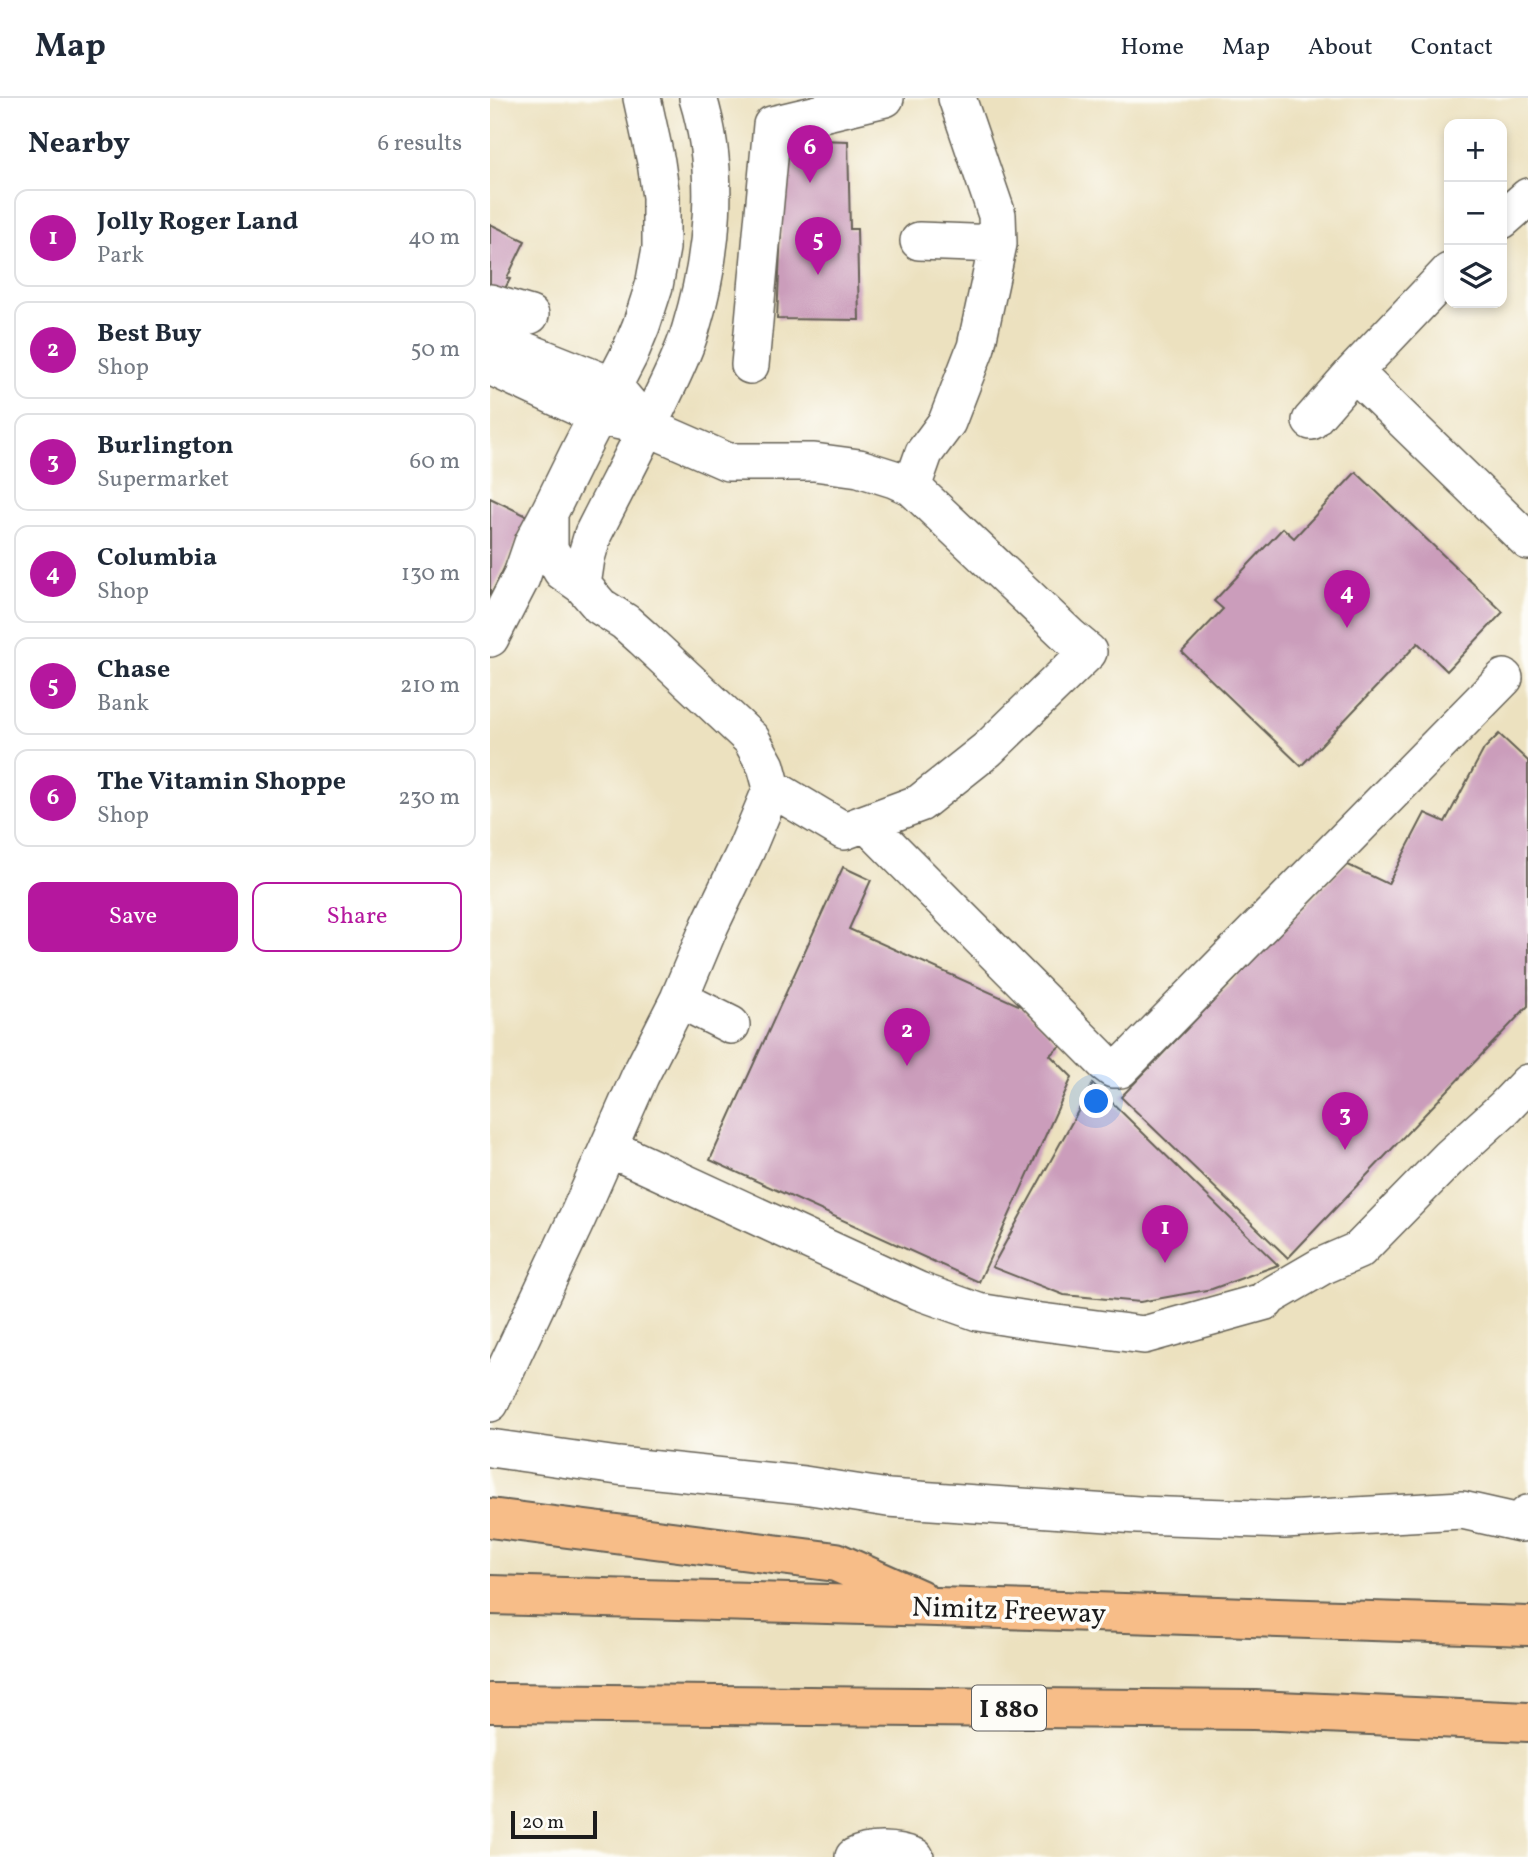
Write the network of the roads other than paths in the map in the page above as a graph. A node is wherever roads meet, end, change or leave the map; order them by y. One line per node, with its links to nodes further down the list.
1 (642, 98): 16 (street)
2 (698, 98): 18 (street)
3 (885, 98): 13 (street)
4 (957, 98): 8 (street)
5 (1528, 197): 6 (street)
6 (1507, 216)
7 (919, 240): 8 (street)
8 (998, 244): 19 (street)
9 (1444, 277): 15 (street)
10 (490, 303): 11 (street)
11 (530, 316)
12 (490, 337): 16 (street)
13 (750, 365)
14 (490, 366): 16 (street)
15 (1354, 372): 17 (street); 21 (street)
16 (605, 401): 18 (street); 20 (street)
17 (1311, 421)
18 (648, 427): 19 (street); 22 (street)
19 (912, 487): 26 (street)
20 (550, 513): 22 (street); 23 (street)
21 (1528, 541)
22 (582, 585): 25 (street)
23 (490, 638)
24 (1504, 678): 26 (street)
25 (772, 788): 26 (street); 27 (street)
26 (866, 823)
27 (679, 999): 28 (street); 30 (street)
28 (731, 1025)
29 (1528, 1083): 30 (street)
30 (609, 1148): 31 (street)
31 (490, 1403)
32 (490, 1448): 33 (street)
33 (1528, 1514)
34 (490, 1518): 36 (highway)
35 (490, 1595): 36 (highway, Nimitz Freeway)
36 (937, 1607): 37 (highway, Nimitz Freeway)
37 (1528, 1626)
38 (490, 1703): 39 (highway, I 880)
39 (1528, 1722)
40 (854, 1857): 41 (street)
41 (915, 1857)

